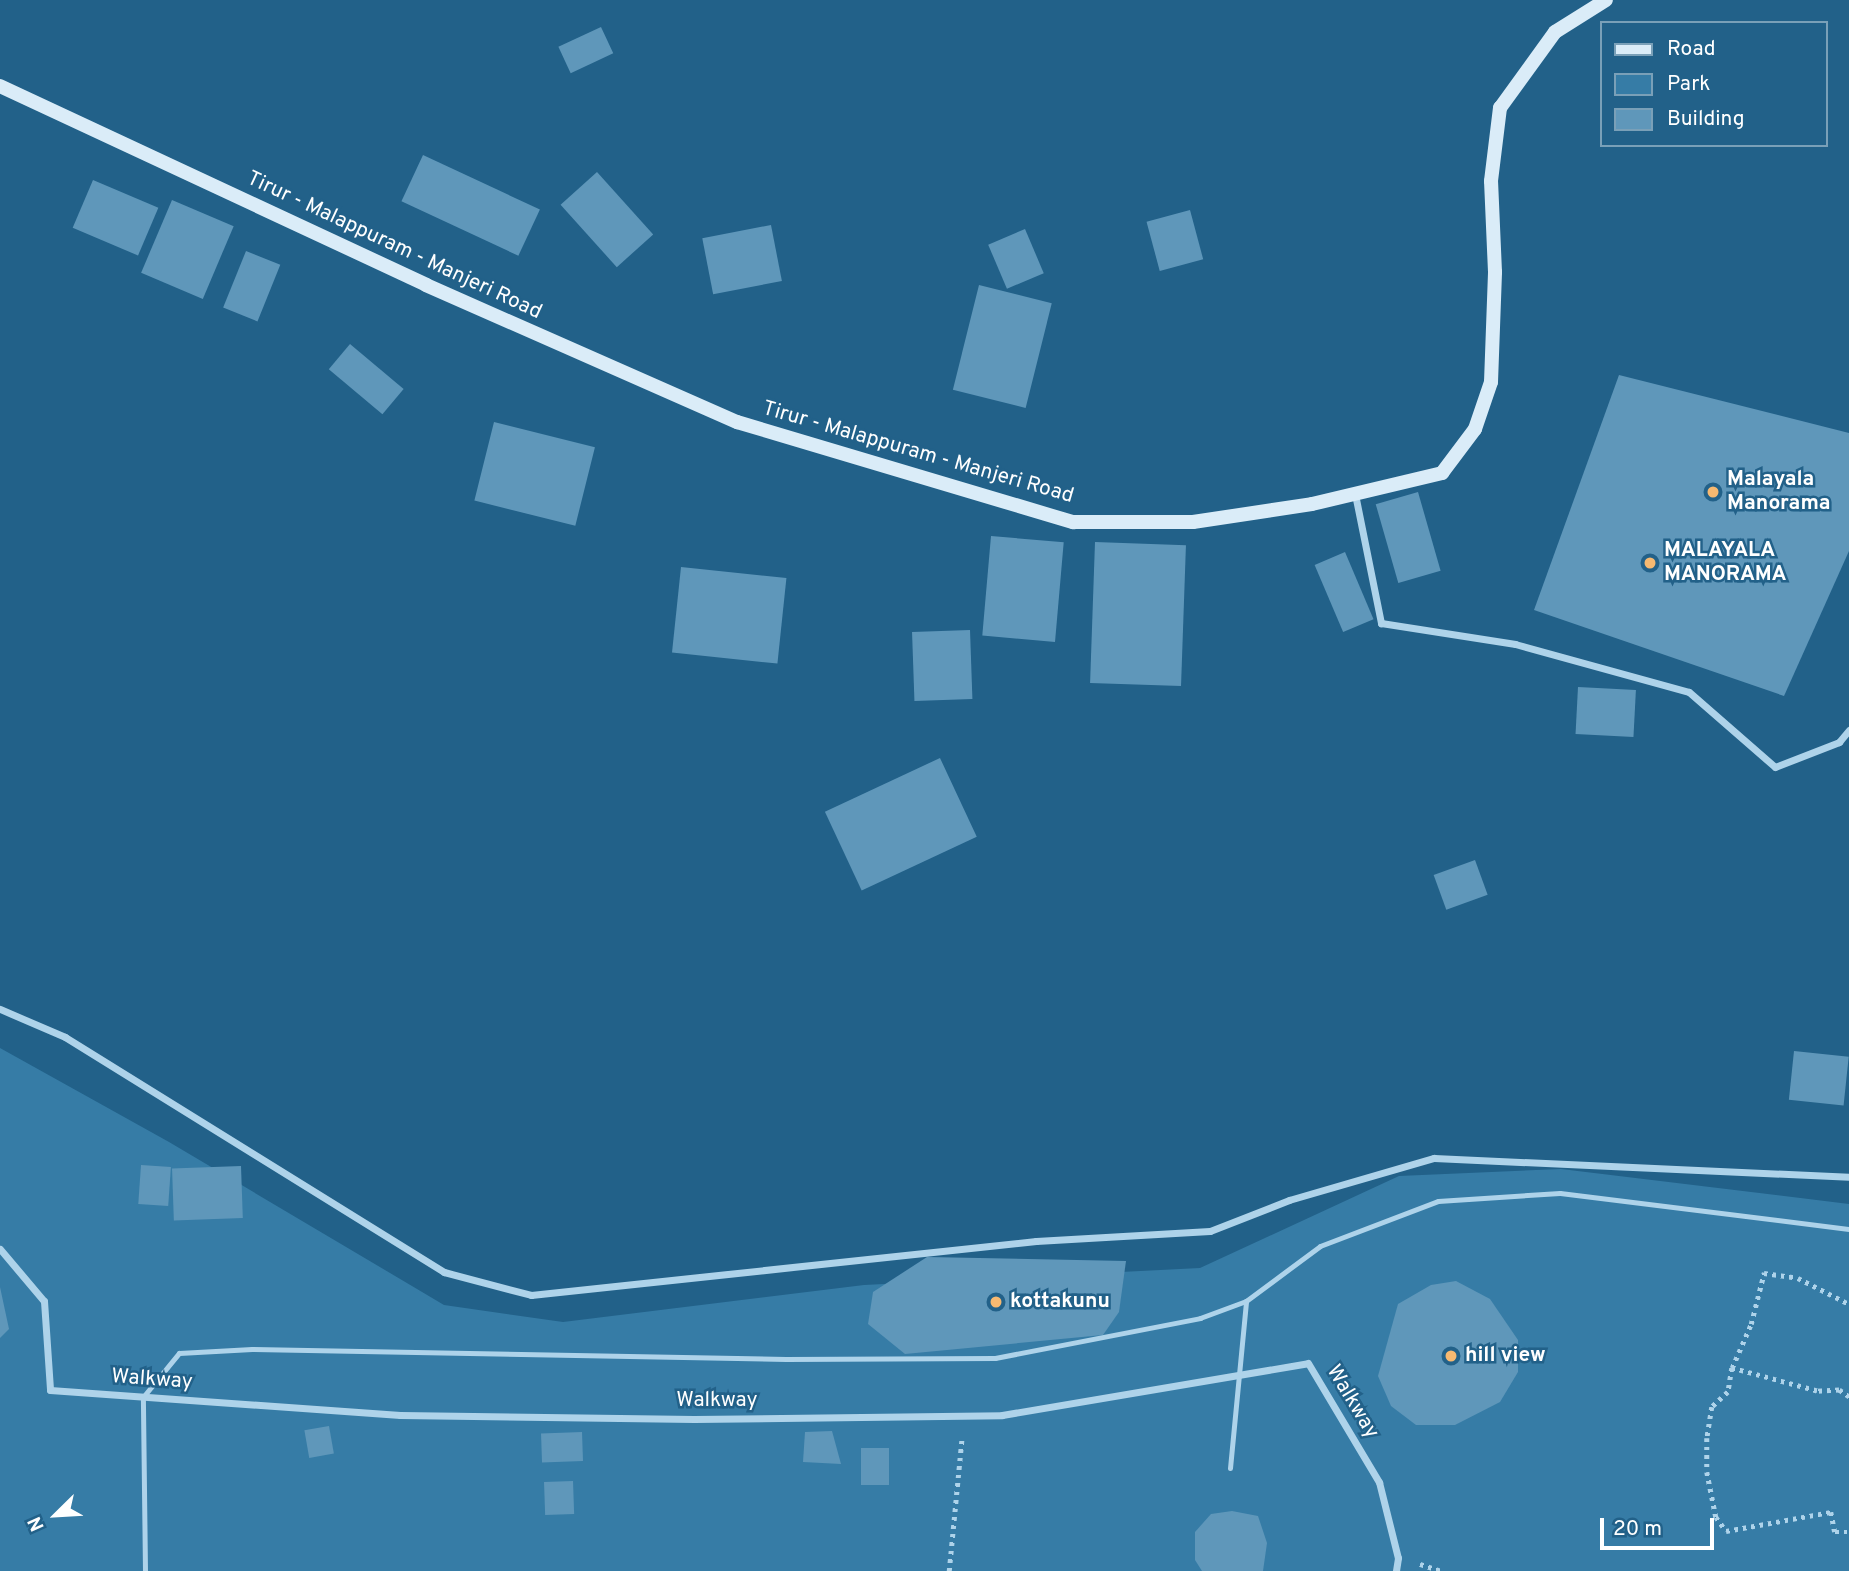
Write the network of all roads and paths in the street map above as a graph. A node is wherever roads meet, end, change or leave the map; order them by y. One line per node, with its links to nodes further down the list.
1 (1606, 0): 3 (main road, Tirur - Malappuram - Manjeri Road)
2 (0, 86): 3 (main road, Tirur - Malappuram - Manjeri Road)
3 (1355, 494): 4 (street)
4 (1849, 730)
5 (0, 1009): 6 (street)
6 (1849, 1177)
7 (1849, 1229): 9 (lane)
8 (0, 1249): 13 (street, Walkway)
9 (1246, 1301): 12 (lane); 13 (lane)
10 (1849, 1304): 11 (path)
11 (1732, 1368): 14 (path); 17 (path)
12 (1238, 1376): 15 (street, Walkway); 16 (lane); 21 (street, Walkway)
13 (143, 1397): 15 (street, Walkway); 19 (lane)
14 (1849, 1397)
15 (964, 1415): 20 (path)
16 (1230, 1468)
17 (1849, 1532)
18 (1435, 1569): 22 (path)
19 (145, 1571)
20 (949, 1571)
21 (1396, 1571)
22 (1442, 1571)

